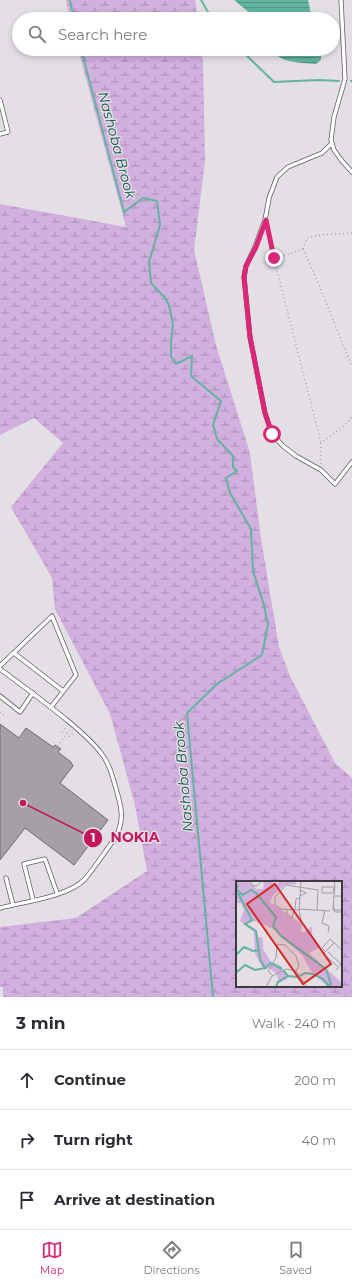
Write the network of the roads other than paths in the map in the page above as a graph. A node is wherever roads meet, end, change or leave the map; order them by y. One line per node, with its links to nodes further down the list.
1 (341, 0): 4 (lane)
2 (0, 100): 3 (lane)
3 (0, 134)
4 (331, 144): 5 (lane); 6 (lane)
5 (352, 172)
6 (352, 462)
7 (14, 653): 8 (lane); 10 (lane); 10 (lane)
8 (0, 666)
9 (0, 669): 11 (lane)
10 (63, 691): 13 (lane)
11 (33, 693): 12 (lane); 13 (lane)
12 (0, 696)
13 (51, 707): 15 (lane)
14 (6, 878): 17 (lane)
15 (57, 893): 16 (lane); 16 (lane)
16 (33, 900): 17 (lane)
17 (13, 905): 18 (lane)
18 (0, 908)

